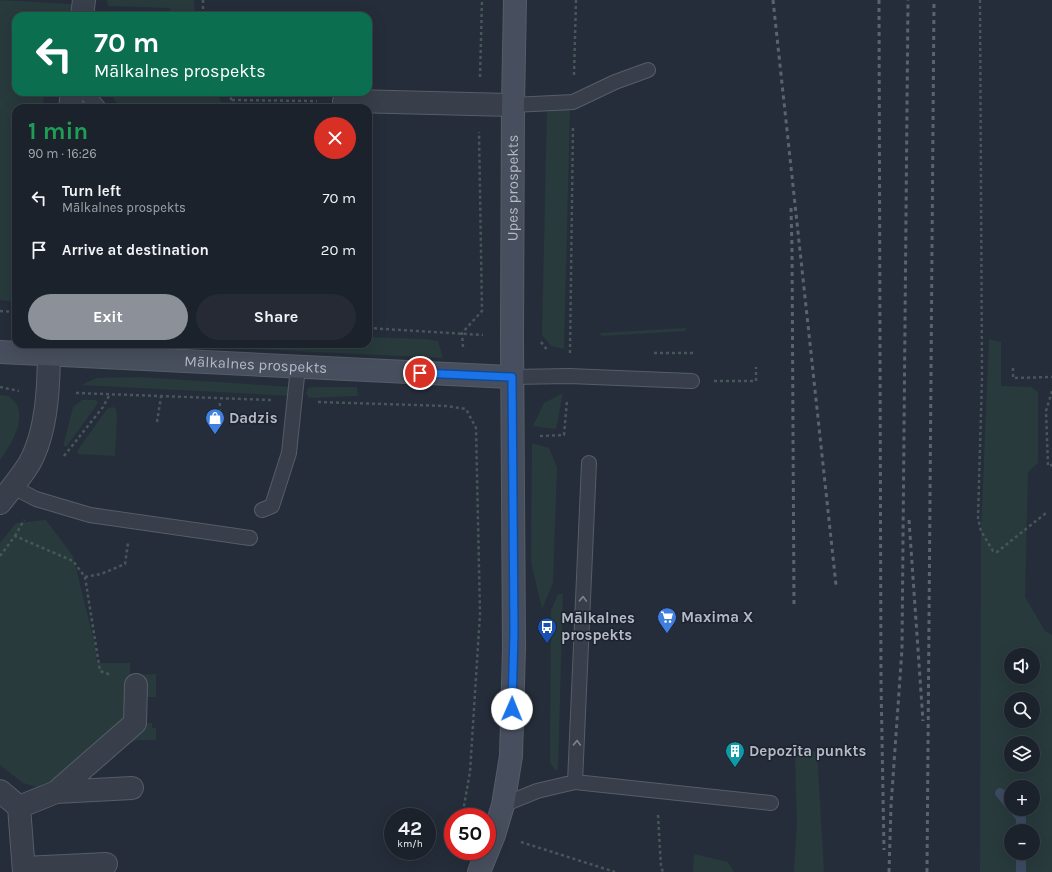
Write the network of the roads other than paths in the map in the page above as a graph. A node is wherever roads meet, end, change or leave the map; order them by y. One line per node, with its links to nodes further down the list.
1 (84, 0): 3 (street)
2 (515, 0): 8 (main road, Upes prospekts)
3 (82, 12)
4 (648, 70): 8 (lane)
5 (88, 96): 7 (lane)
6 (344, 103): 8 (street)
7 (96, 104)
8 (513, 105): 12 (main road, Upes prospekts)
9 (49, 350): 10 (main road, Mālkalnes prospekts); 11 (main road, Mālkalnes prospekts); 15 (street)
10 (0, 352)
11 (298, 367): 12 (main road, Mālkalnes prospekts); 16 (lane)
12 (512, 377): 13 (lane); 24 (main road, Upes prospekts)
13 (692, 381)
14 (589, 463): 19 (lane, one-way to 14)
15 (6, 495): 17 (lane)
16 (262, 510)
17 (250, 538)
18 (136, 685): 22 (street)
19 (575, 782): 23 (lane); 24 (lane)
20 (132, 788): 22 (street)
21 (0, 791): 25 (street)
22 (56, 792): 25 (street)
23 (771, 803)
24 (503, 805): 28 (main road, Upes prospekts)
25 (19, 807): 27 (street)
26 (106, 864): 27 (street)
27 (24, 870)
28 (479, 872)

